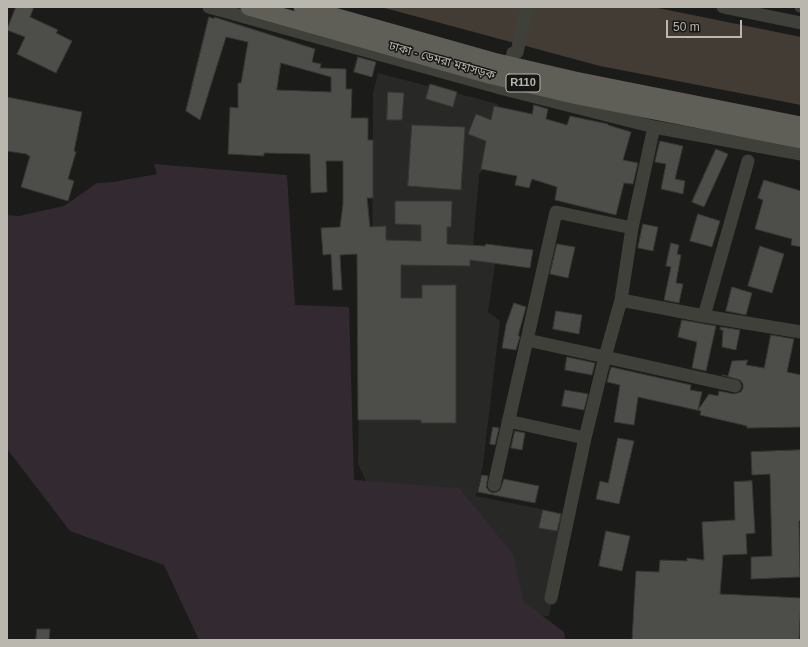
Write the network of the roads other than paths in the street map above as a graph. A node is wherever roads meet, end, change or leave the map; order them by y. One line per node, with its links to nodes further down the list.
1 (209, 7): 7 (street)
2 (249, 7): 10 (main road, ঢাকা - ডেমরা মহাসড়ক / R110)
3 (302, 7): 8 (main road, ঢাকা - ডেমরা মহাসড়ক / R110)
4 (527, 7): 7 (street)
5 (723, 7): 6 (street)
6 (801, 23)
7 (508, 91): 9 (street)
8 (801, 125)
9 (654, 127): 11 (street); 13 (street)
10 (801, 140)
11 (801, 154)
12 (748, 161): 15 (street)
13 (632, 228): 14 (street); 17 (street)
14 (621, 300): 15 (street); 18 (street)
15 (704, 316): 16 (street)
16 (801, 332)
17 (527, 340): 18 (street); 20 (street)
18 (605, 357): 19 (street); 21 (street)
19 (735, 386)
20 (508, 421): 21 (street); 22 (street)
21 (586, 438): 23 (street)
22 (494, 485)
23 (551, 598)

